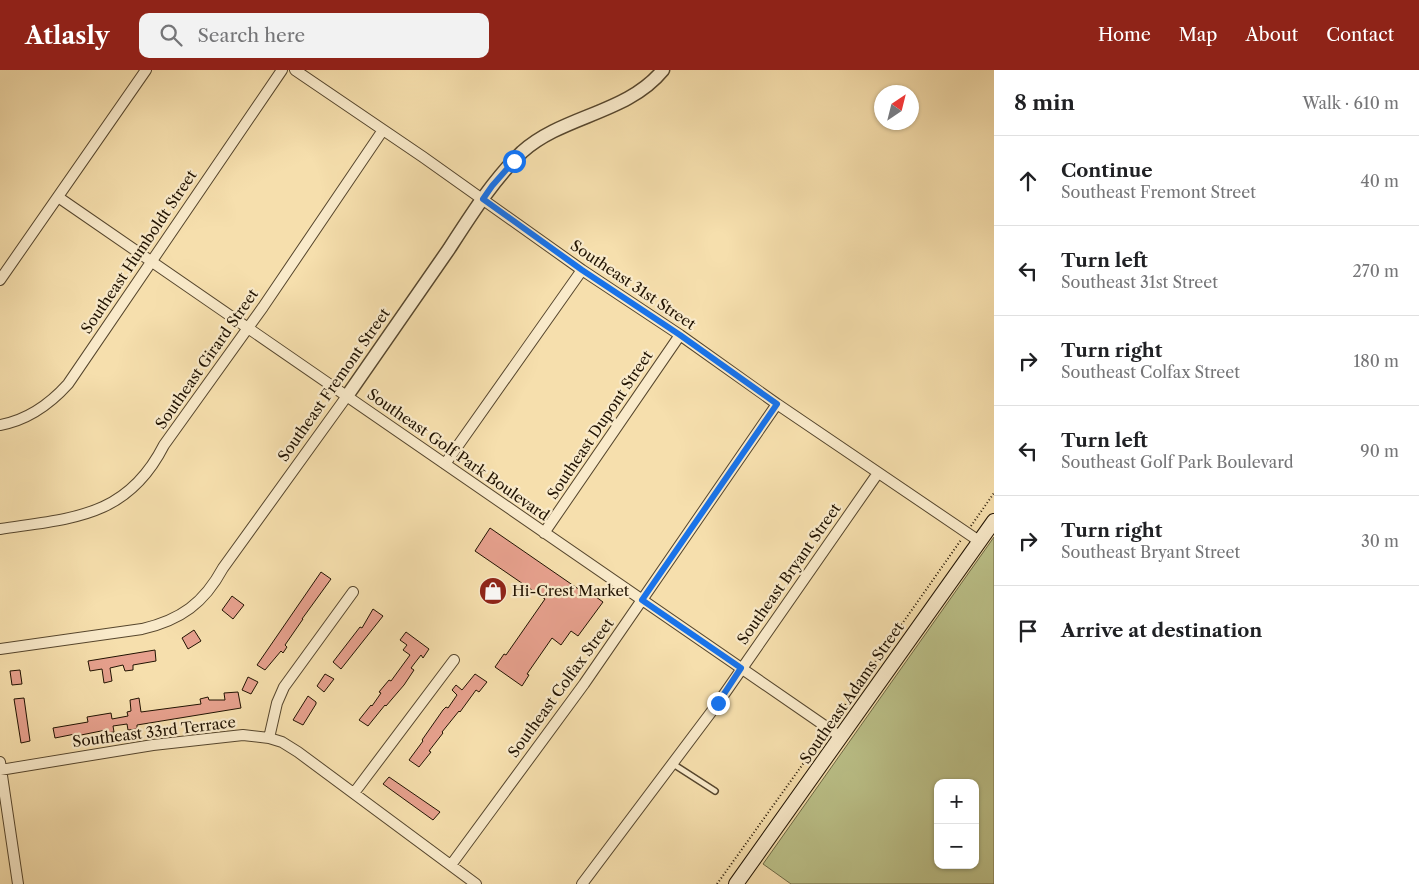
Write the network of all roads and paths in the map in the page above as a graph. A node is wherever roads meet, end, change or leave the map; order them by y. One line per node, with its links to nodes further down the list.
1 (146, 70): 6 (street)
2 (282, 70): 8 (street, Southeast Humboldt Street)
3 (295, 70): 5 (street, Southeast 31st Street)
4 (663, 70): 7 (street, Southeast Fremont Street)
5 (383, 130): 7 (street, Southeast 31st Street); 11 (street, Southeast Girard Street)
6 (58, 197): 8 (street, Southeast Golf Park Boulevard); 10 (street)
7 (483, 199): 9 (street, Southeast 31st Street); 13 (street, Southeast Fremont Street)
8 (151, 262): 11 (street, Southeast Golf Park Boulevard); 15 (street, Southeast Humboldt Street)
9 (582, 270): 12 (street, Southeast 31st Street); 16 (street)
10 (0, 280)
11 (247, 328): 13 (street, Southeast Golf Park Boulevard); 20 (street, Southeast Girard Street)
12 (680, 335): 14 (street, Southeast 31st Street); 22 (street, Southeast Dupont Street)
13 (347, 396): 16 (street, Southeast Golf Park Boulevard); 26 (street, Southeast Fremont Street)
14 (777, 404): 17 (street, Southeast 31st Street); 25 (street, Southeast Colfax Street)
15 (0, 425)
16 (444, 464): 22 (street, Southeast Golf Park Boulevard)
17 (878, 473): 21 (street, Southeast 31st Street); 28 (street, Southeast Bryant Street)
18 (994, 493): 21 (path)
19 (994, 521): 23 (main road, Southeast Adams Street)
20 (0, 529)
21 (966, 532): 23 (street, Southeast 31st Street); 29 (path)
22 (544, 533): 25 (street, Southeast Golf Park Boulevard)
23 (980, 541): 30 (main road, Southeast Adams Street)
24 (353, 592): 31 (street)
25 (642, 600): 28 (street, Southeast Golf Park Boulevard); 36 (street, Southeast Colfax Street)
26 (0, 649)
27 (454, 660): 35 (street)
28 (741, 668): 29 (street, Southeast Golf Park Boulevard); 32 (street, Southeast Bryant Street)
29 (828, 728): 30 (street, Southeast Golf Park Boulevard); 40 (path)
30 (841, 737): 41 (main road, Southeast Adams Street)
31 (268, 738): 33 (street, Southeast 33rd Terrace); 35 (street, Southeast 33rd Terrace)
32 (672, 764): 34 (lane); 39 (street, Southeast Bryant Street)
33 (0, 767): 37 (street)
34 (715, 791)
35 (354, 793): 36 (street, Southeast 33rd Terrace)
36 (451, 865): 38 (street, Southeast 33rd Terrace)
37 (18, 884)
38 (476, 884)
39 (582, 884)
40 (718, 884)
41 (736, 884)

